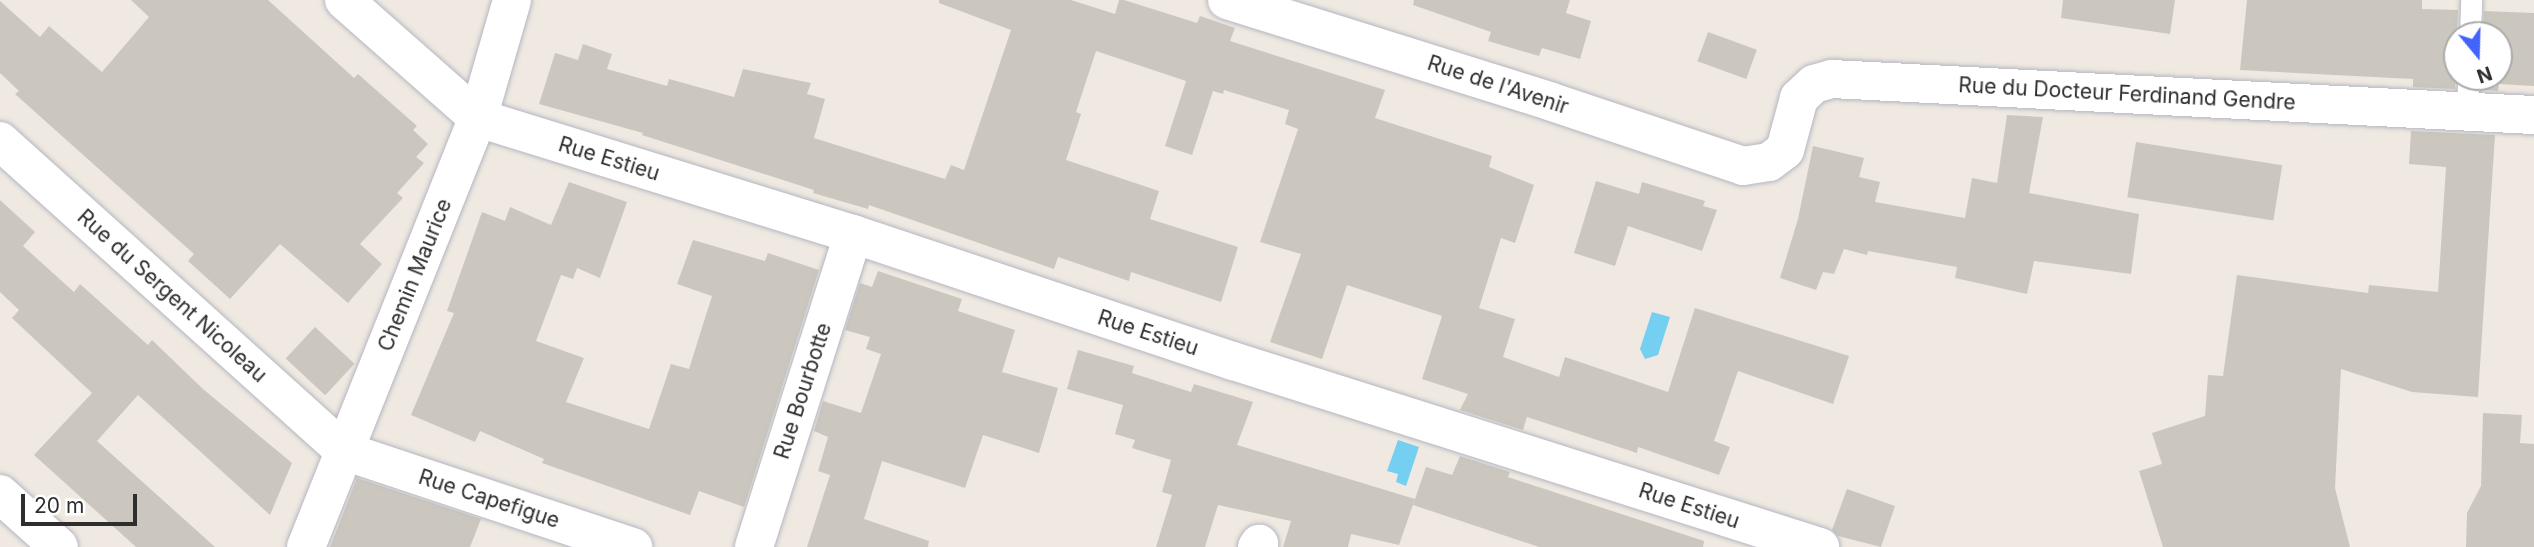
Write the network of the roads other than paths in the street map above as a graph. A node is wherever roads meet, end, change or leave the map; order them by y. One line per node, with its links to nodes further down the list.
1 (344, 0): 8 (street)
2 (512, 0): 8 (street, Chemin Maurice)
3 (1227, 0): 10 (street, Rue de l'Avenir)
4 (2471, 0): 5 (lane)
5 (2470, 21)
6 (2467, 94): 7 (street, Rue du Docteur Ferdinand Gendre); 10 (street, Rue du Docteur Ferdinand Gendre)
7 (2534, 115)
8 (478, 118): 11 (street, Rue Estieu); 12 (street, Chemin Maurice)
9 (0, 141): 12 (street, Rue du Sergent Nicoleau)
10 (1769, 162)
11 (853, 234): 17 (street, Rue Bourbotte); 18 (street, Rue Estieu)
12 (344, 451): 15 (street, Chemin Maurice); 16 (street, Rue Capefigue)
13 (0, 494): 14 (street)
14 (59, 547)
15 (306, 547)
16 (633, 547)
17 (754, 547)
18 (1820, 547)

